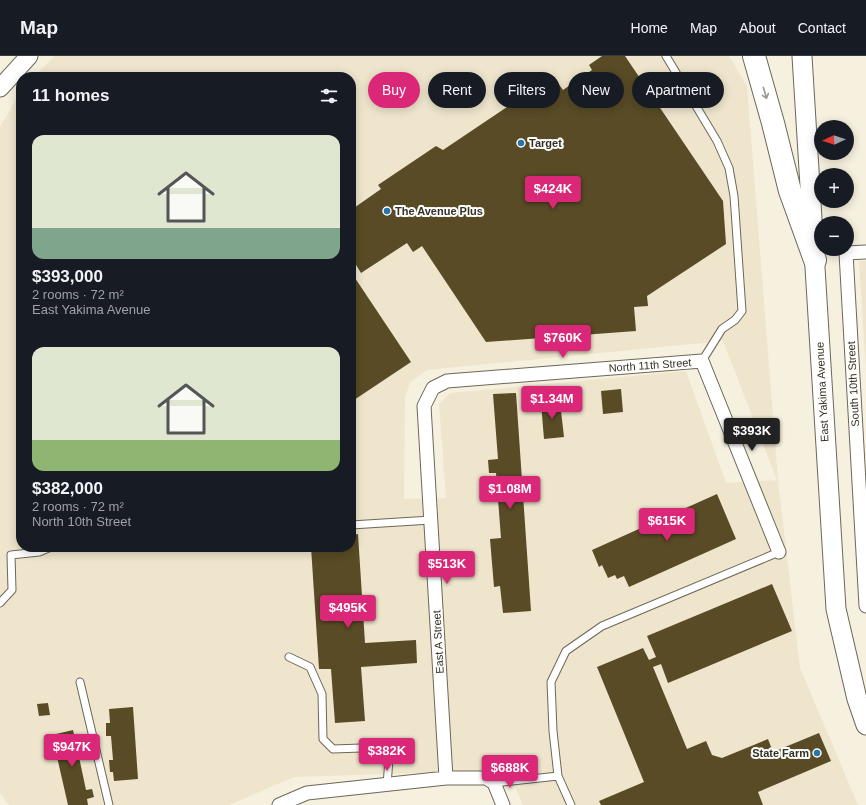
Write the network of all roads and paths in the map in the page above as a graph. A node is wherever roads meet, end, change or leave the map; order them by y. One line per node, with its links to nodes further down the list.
1 (29, 56): 5 (street)
2 (666, 56): 8 (lane)
3 (754, 56): 7 (highway, one-way to 7)
4 (802, 56): 7 (main road, East Yakima Avenue)
5 (0, 88)
6 (866, 252): 15 (street, South 10th Street)
7 (815, 260): 18 (main road, East Yakima Avenue)
8 (702, 361): 9 (street, North 11th Street); 13 (street)
9 (433, 388): 10 (street, East A Street)
10 (431, 520): 11 (lane); 20 (street, East A Street)
11 (356, 525)
12 (39, 552): 14 (lane)
13 (779, 552): 19 (lane)
14 (0, 604)
15 (866, 606)
16 (289, 657): 22 (lane)
17 (80, 682): 23 (lane)
18 (866, 725)
19 (558, 776): 21 (lane); 26 (lane)
20 (446, 778): 21 (street); 22 (street)
21 (494, 783): 25 (street)
22 (387, 784): 24 (street)
23 (109, 805)
24 (279, 805)
25 (503, 805)
26 (571, 805)

